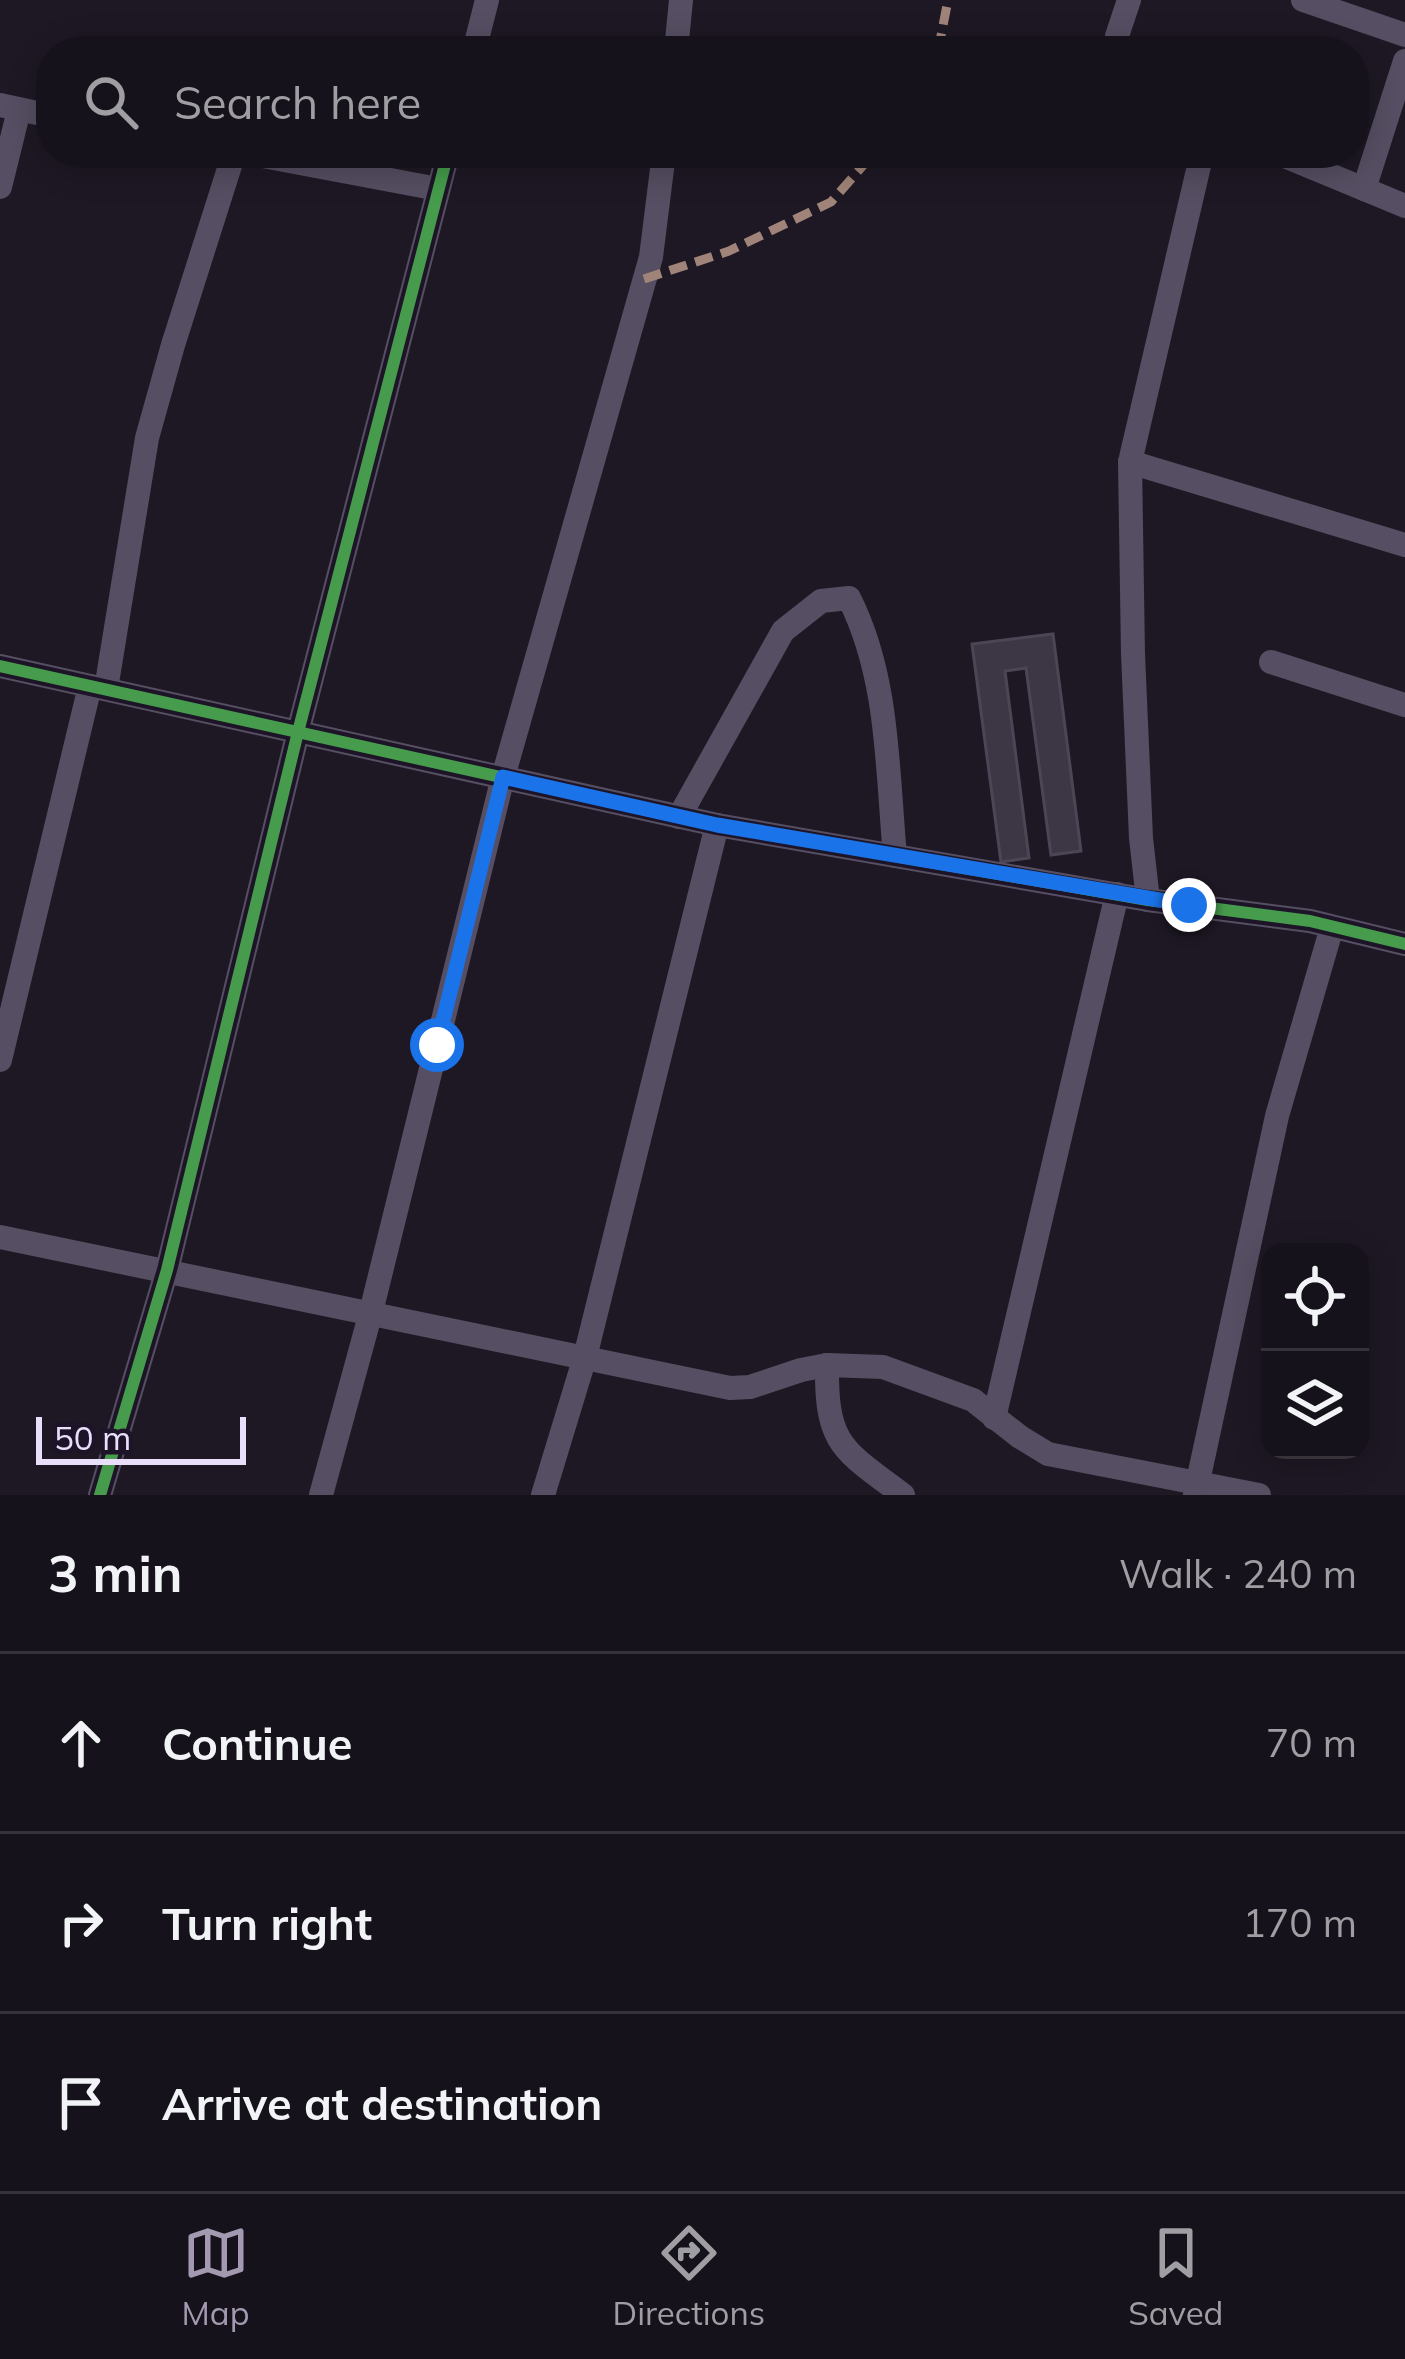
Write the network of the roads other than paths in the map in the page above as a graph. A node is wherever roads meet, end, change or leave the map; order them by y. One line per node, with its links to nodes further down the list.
1 (487, 0): 6 (street)
2 (681, 0): 7 (street)
3 (1129, 0): 8 (street)
4 (1304, 0): 5 (street)
5 (1405, 35)
6 (478, 36)
7 (677, 36)
8 (1117, 36)
9 (1405, 61): 19 (street)
10 (9, 108): 17 (street)
11 (229, 168): 25 (street)
12 (327, 168): 18 (street)
13 (444, 168): 18 (street)
14 (662, 168): 28 (street)
15 (1199, 168): 21 (street)
16 (1313, 168): 19 (street)
17 (0, 187)
18 (438, 189): 27 (street)
19 (1364, 189): 20 (street)
20 (1405, 206)
21 (1130, 462): 22 (street); 33 (street)
22 (1405, 545)
23 (1271, 662): 26 (street)
24 (0, 666): 25 (street)
25 (98, 687): 27 (street); 36 (street)
26 (1405, 705)
27 (298, 732): 28 (street); 38 (street)
28 (503, 777): 29 (street); 39 (street)
29 (679, 817): 30 (street); 31 (street)
30 (717, 825): 31 (street); 40 (street)
31 (895, 856): 32 (street)
32 (1117, 894): 33 (street); 42 (street)
33 (1148, 900): 34 (street)
34 (1332, 927): 35 (street); 43 (street)
35 (1405, 944)
36 (0, 1060)
37 (0, 1237): 38 (street)
38 (167, 1270): 39 (street); 44 (street)
39 (371, 1312): 40 (street); 45 (street)
40 (585, 1357): 41 (street); 46 (street)
41 (827, 1365): 42 (street); 47 (street)
42 (994, 1418): 43 (street)
43 (1196, 1489): 48 (street)
44 (100, 1495)
45 (320, 1495)
46 (543, 1495)
47 (902, 1495)
48 (1259, 1495)

